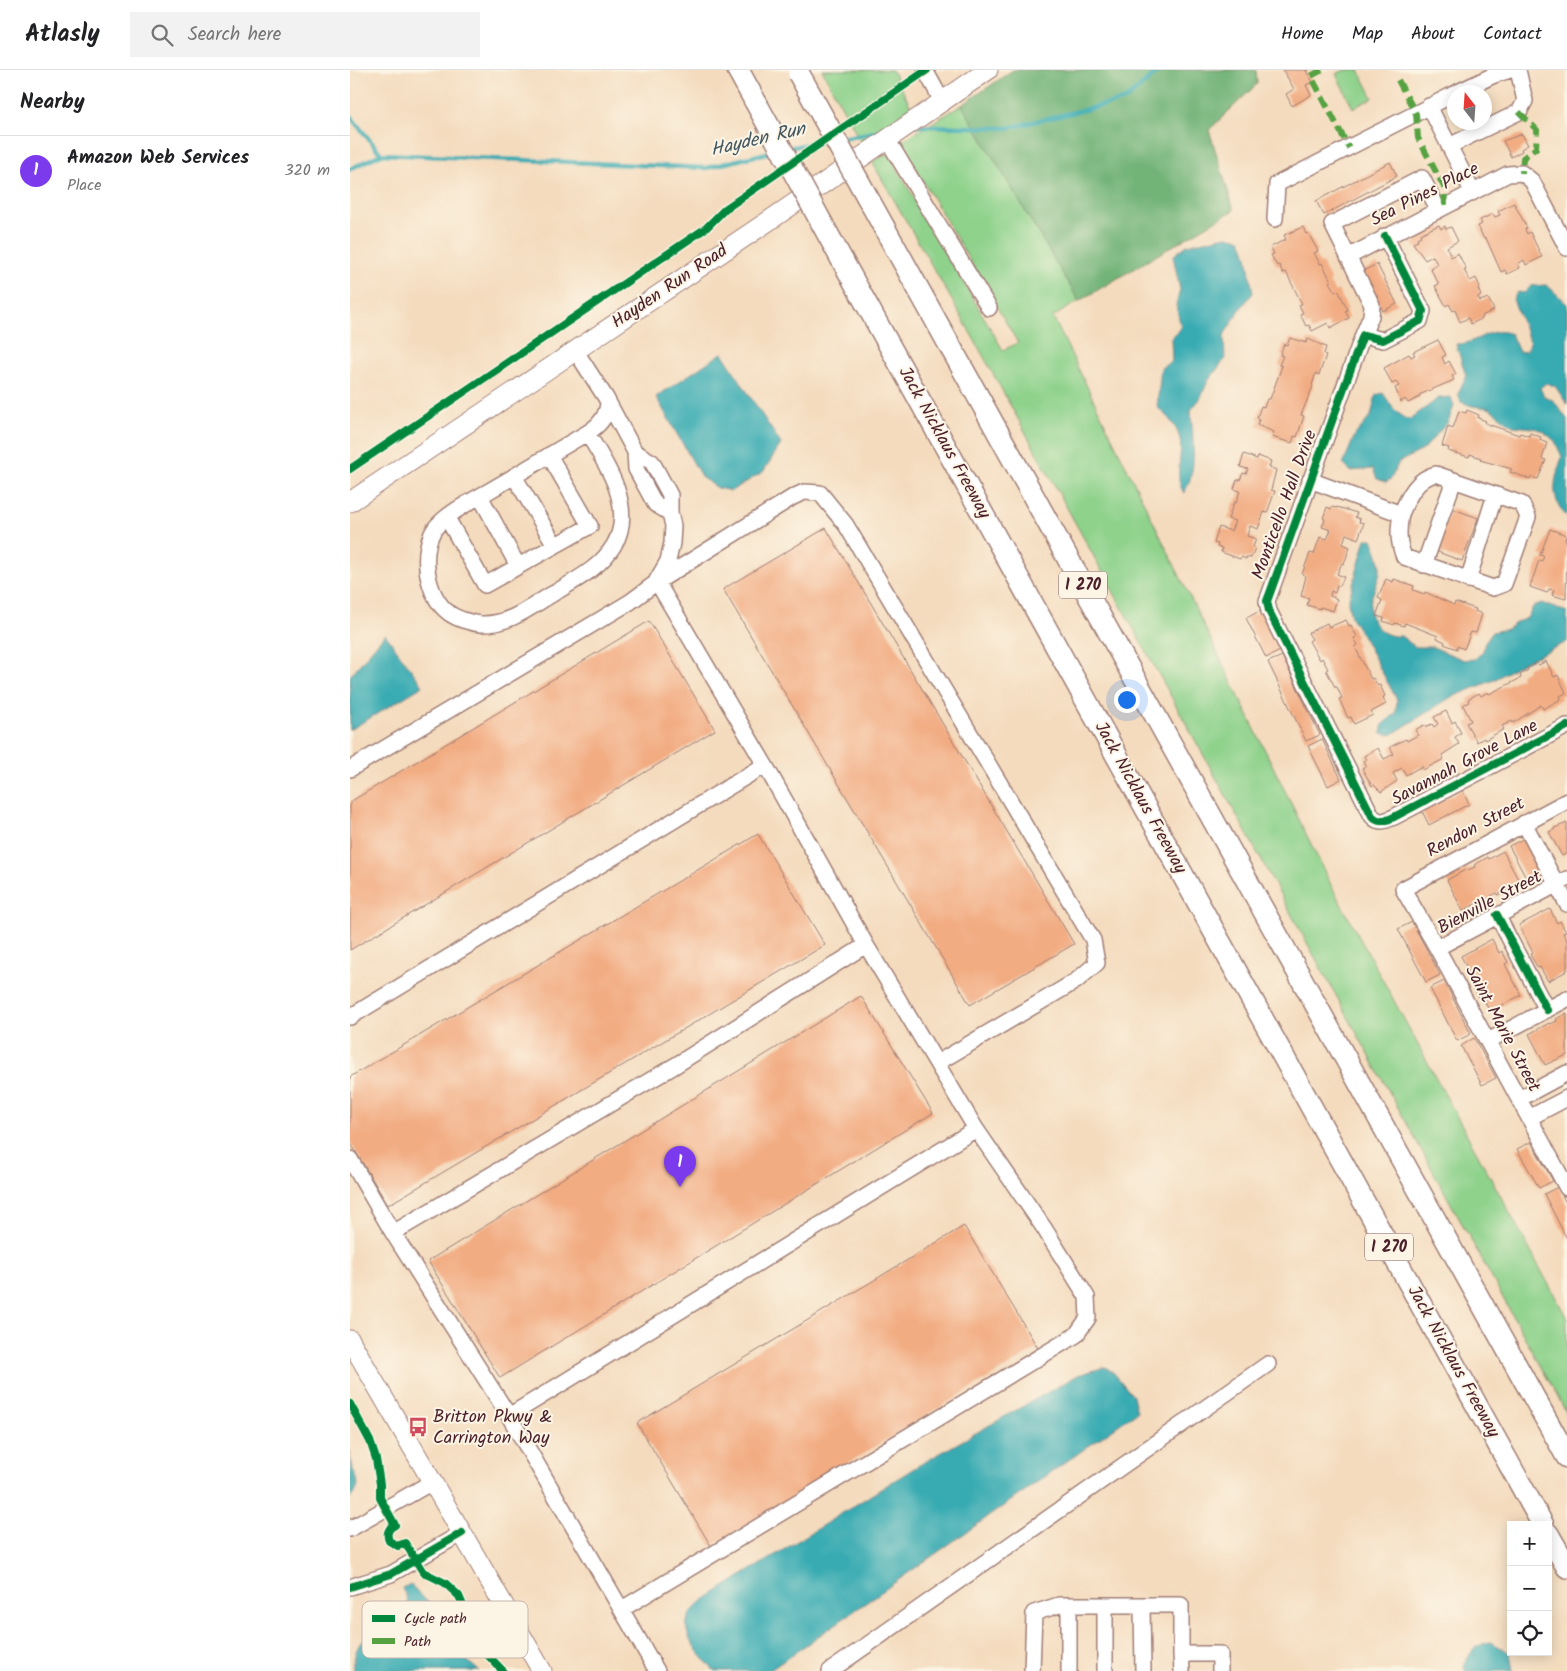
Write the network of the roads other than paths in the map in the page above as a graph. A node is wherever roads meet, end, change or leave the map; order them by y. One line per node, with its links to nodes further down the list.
1 (738, 70): 69 (highway, Jack Nicklaus Freeway / I 270, bridge)
2 (925, 70): 9 (street)
3 (988, 70): 9 (main road, Hayden Run Road)
4 (1510, 70): 7 (street)
5 (1518, 70): 12 (street)
6 (798, 72): 67 (highway, I 270, bridge)
7 (1473, 85)
8 (1447, 98): 10 (street)
9 (942, 101): 11 (main road, Hayden Run Road)
10 (1430, 106): 12 (street); 15 (street)
11 (887, 139): 19 (street); 21 (main road, Hayden Run Road)
12 (1449, 146): 13 (street)
13 (1472, 192): 14 (street, Sea Pines Place); 17 (street, Sea Pines Place)
14 (1438, 209): 16 (street, Sea Pines Place); 18 (street, Monticello Hall Drive)
15 (1275, 219)
16 (1386, 236): 18 (street, Sea Pines Place); 20 (street)
17 (1567, 248)
18 (1348, 257): 20 (street, Monticello Hall Drive)
19 (989, 308)
20 (1363, 335): 26 (street, Monticello Hall Drive)
21 (575, 350): 22 (street); 30 (main road, Hayden Run Road)
22 (608, 403): 23 (street); 37 (street)
23 (587, 433): 24 (street); 32 (street)
24 (549, 456): 25 (street); 33 (street)
25 (514, 476): 29 (street); 33 (street)
26 (1310, 480): 31 (street); 42 (street, Monticello Hall Drive)
27 (1454, 480): 28 (street); 31 (street); 34 (street)
28 (1496, 495): 36 (street); 36 (street)
29 (480, 496): 32 (street); 35 (street)
30 (350, 502)
31 (1401, 514): 34 (street)
32 (447, 518): 35 (street)
33 (555, 546): 35 (street)
34 (1424, 565): 36 (street)
35 (518, 566)
36 (1468, 580)
37 (656, 582): 39 (street); 40 (street); 54 (street)
38 (1567, 726): 42 (street, Savannah Grove Lane)
39 (765, 765): 48 (street); 52 (street)
40 (350, 769)
41 (1567, 801): 43 (street, Rendon Street)
42 (1376, 821)
43 (1524, 823): 44 (street); 45 (street, Rendon Street)
44 (1562, 882): 46 (street); 47 (street, Bienville Street)
45 (1403, 889): 49 (street, Saint Marie Street)
46 (1567, 904)
47 (1497, 915): 49 (street, Bienville Street); 51 (street)
48 (866, 945): 54 (street); 63 (street)
49 (1437, 948): 53 (street, Saint Marie Street)
50 (1567, 999): 51 (street)
51 (1547, 1010): 53 (street)
52 (350, 1017)
53 (1488, 1041): 57 (street, Saint Marie Street)
54 (937, 1063): 59 (street)
55 (1567, 1073): 57 (street)
56 (1567, 1098): 58 (street)
57 (1519, 1099): 58 (street, Saint Marie Street)
58 (1529, 1118): 61 (street, Saint Marie Street)
59 (976, 1129): 66 (street); 79 (street)
60 (350, 1159): 63 (street)
61 (1563, 1171): 62 (street, Saint Marie Street)
62 (1567, 1188)
63 (393, 1232): 66 (street)
64 (350, 1340): 68 (main road)
65 (1268, 1364): 84 (street)
66 (509, 1416): 79 (street)
67 (1567, 1457)
68 (432, 1482): 70 (street); 71 (main road)
69 (1541, 1521)
70 (350, 1530)
71 (462, 1533): 74 (street); 75 (main road)
72 (1552, 1541): 73 (highway)
73 (1567, 1568)
74 (350, 1587)
75 (501, 1601)
76 (1069, 1605): 77 (street); 85 (street); 86 (street)
77 (1105, 1605): 78 (street); 87 (street)
78 (1142, 1605): 81 (street); 88 (street)
79 (622, 1610): 83 (street)
80 (528, 1647): 82 (main road)
81 (1181, 1654): 89 (street); 90 (street)
82 (542, 1671)
83 (657, 1671)
84 (830, 1671)
85 (1032, 1671)
86 (1069, 1671)
87 (1105, 1671)
88 (1143, 1671)
89 (1182, 1671)
90 (1220, 1671)

